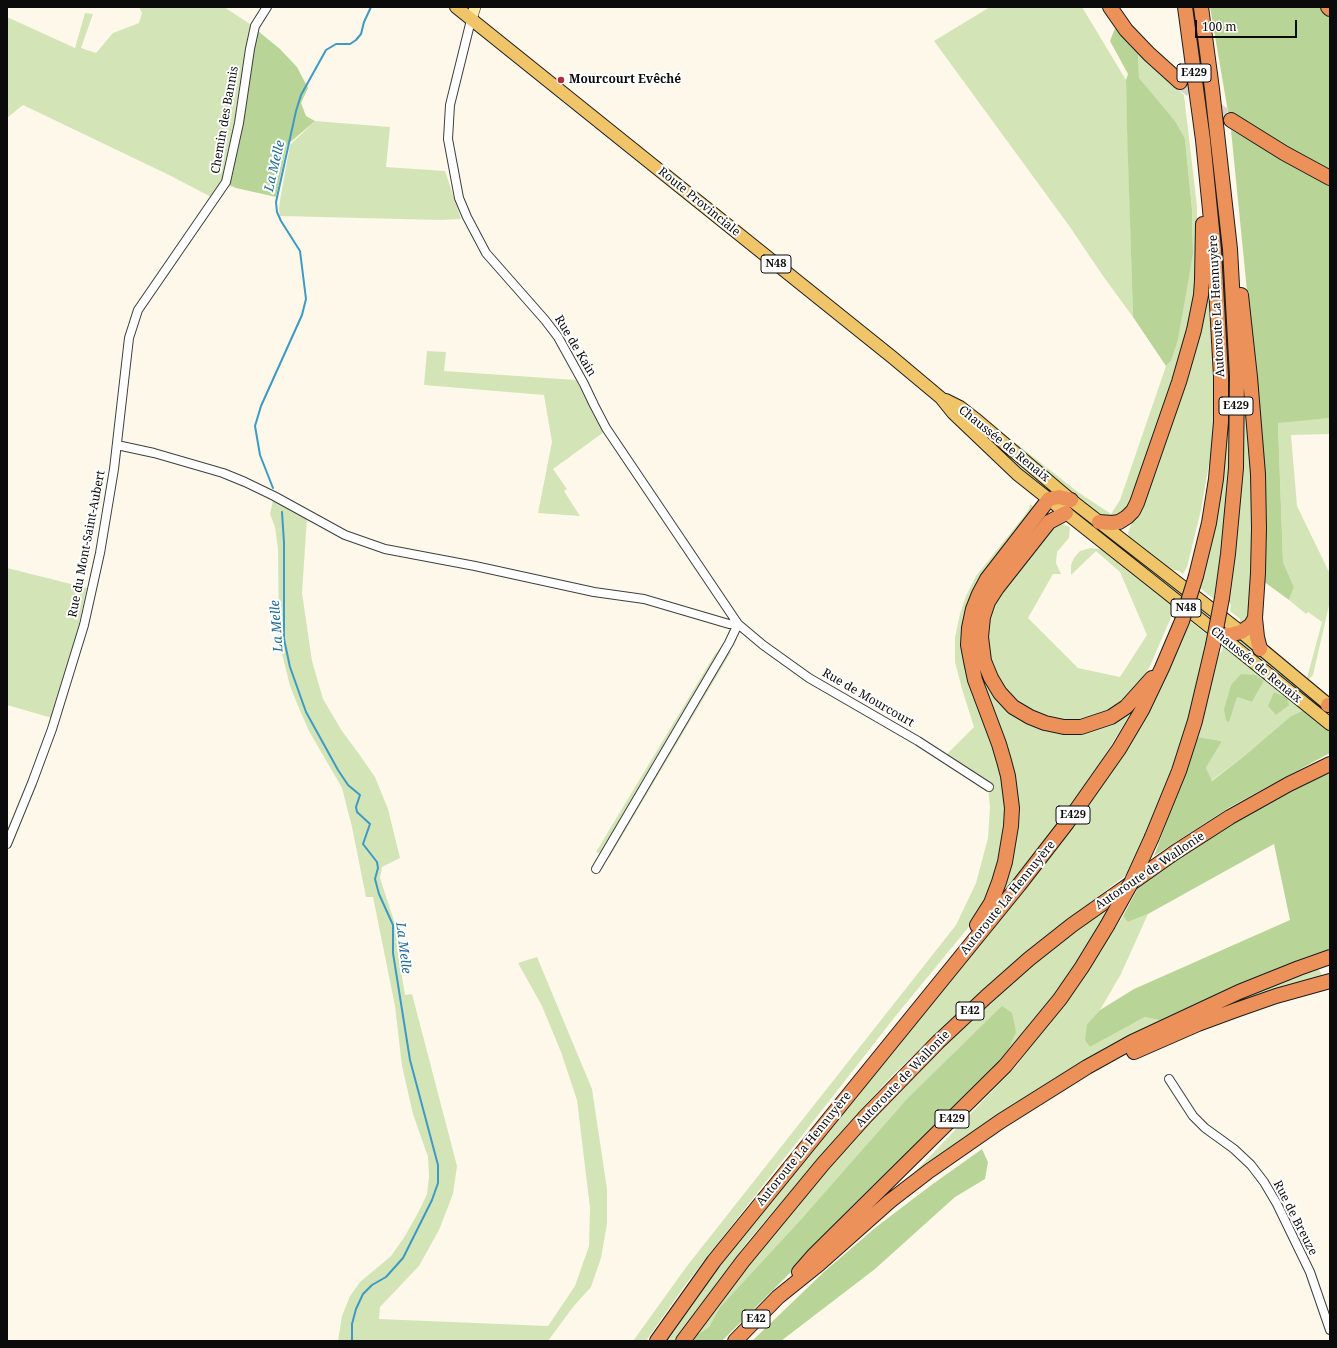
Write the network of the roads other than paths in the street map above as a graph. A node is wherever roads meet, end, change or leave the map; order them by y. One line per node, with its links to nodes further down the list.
1 (267, 7): 13 (street, Chemin des Bannis)
2 (456, 7): 7 (main road, Route Provinciale / N48)
3 (474, 7): 7 (street)
4 (1110, 7): 8 (highway)
5 (1185, 7): 10 (highway, Autoroute La Hennuyère / E429)
6 (1201, 7): 12 (highway, Autoroute La Hennuyère / E429)
7 (471, 20): 14 (main road, Route Provinciale / N48); 20 (street, Rue de Kain)
8 (1180, 82)
9 (1231, 120): 11 (highway)
10 (1202, 140): 18 (highway); 24 (highway, Autoroute La Hennuyère / E429, bridge)
11 (1330, 178)
12 (1226, 214): 19 (highway); 22 (highway, Autoroute La Hennuyère / E429, bridge)
13 (138, 310): 15 (street, Rue du Mont-Saint-Aubert)
14 (941, 398): 16 (main road, Chaussée de Renaix / N48); 17 (main road, Chaussée de Renaix / N48)
15 (118, 445): 20 (street); 29 (street, Rue du Mont-Saint-Aubert)
16 (1049, 500): 17 (highway); 31 (highway)
17 (1068, 506): 18 (main road, Chaussée de Renaix / N48); 22 (main road, Chaussée de Renaix / N48); 24 (highway)
18 (1099, 522): 21 (main road, Chaussée de Renaix / N48)
19 (1255, 618): 21 (highway); 23 (highway)
20 (738, 624): 28 (street, Rue de Mourcourt); 30 (street)
21 (1241, 632): 22 (highway); 23 (main road, Chaussée de Renaix / N48)
22 (1217, 640): 26 (main road, Chaussée de Renaix / N48); 36 (highway, Autoroute La Hennuyère / E429, bridge)
23 (1260, 649): 25 (main road, Chaussée de Renaix / N48)
24 (1162, 668): 31 (highway, Autoroute La Hennuyère / E429)
25 (1329, 706)
26 (1330, 724)
27 (1330, 764): 39 (highway, Autoroute de Wallonie / E42)
28 (989, 787)
29 (7, 844)
30 (596, 868)
31 (967, 949): 38 (highway, Autoroute La Hennuyère / E429)
32 (1330, 957): 34 (highway, E42)
33 (1330, 981): 34 (highway)
34 (1086, 1067): 36 (highway, E42)
35 (1169, 1079): 37 (street, Rue de Breuze)
36 (778, 1297): 40 (highway, E42)
37 (1330, 1330)
38 (657, 1341)
39 (683, 1341)
40 (735, 1341)

